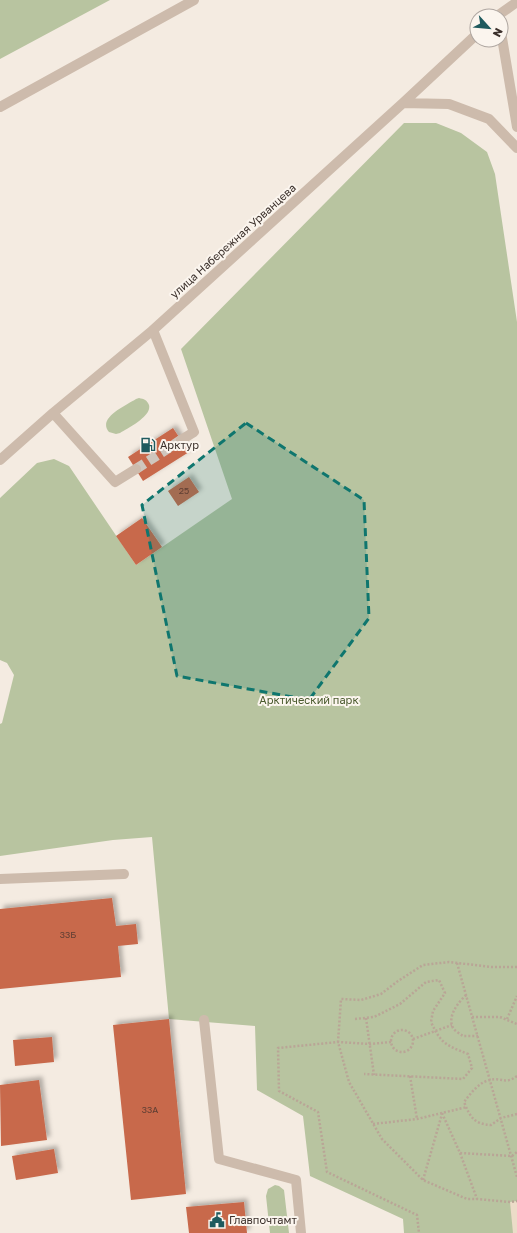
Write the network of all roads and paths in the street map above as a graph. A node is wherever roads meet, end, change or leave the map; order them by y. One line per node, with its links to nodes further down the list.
1 (194, 0): 7 (street)
2 (517, 2): 3 (street)
3 (509, 8)
4 (469, 41): 6 (street, улица Набережная Урванцева)
5 (504, 48): 8 (street)
6 (403, 103): 9 (street); 10 (street, улица Набережная Урванцева)
7 (0, 107)
8 (517, 127)
9 (517, 148)
10 (153, 330): 11 (street, улица Набережная Урванцева); 12 (street)
11 (53, 413): 13 (street, улица Набережная Урванцева); 14 (street)
12 (181, 440)
13 (0, 460)
14 (136, 469)
15 (124, 874): 16 (street)
16 (0, 878)
17 (457, 963): 18 (path); 19 (path); 31 (path)
18 (517, 967)
19 (466, 994): 21 (path); 27 (path)
20 (517, 996): 25 (path)
21 (472, 1017): 25 (path); 29 (path)
22 (366, 1018): 23 (path); 28 (path); 33 (path)
23 (355, 1019)
24 (204, 1020): 52 (street)
25 (507, 1020): 26 (path)
26 (517, 1024)
27 (452, 1025): 28 (path); 29 (path)
28 (435, 1032): 30 (path); 36 (path)
29 (478, 1036): 38 (path)
30 (413, 1039): 32 (path); 32 (path)
31 (338, 1042): 33 (path); 44 (path); 53 (path)
32 (391, 1042): 33 (path)
33 (370, 1044): 35 (path)
34 (364, 1074): 35 (path)
35 (374, 1075): 36 (path)
36 (410, 1076): 43 (path)
37 (517, 1076): 38 (path)
38 (490, 1080): 39 (path); 42 (path)
39 (467, 1107): 40 (path); 42 (path)
40 (442, 1113): 43 (path); 46 (path); 49 (path)
41 (517, 1114): 42 (path)
42 (500, 1118): 47 (path)
43 (417, 1119): 44 (path)
44 (373, 1124): 49 (path)
45 (517, 1152): 47 (path)
46 (460, 1153): 47 (path); 50 (path)
47 (512, 1156): 48 (path)
48 (517, 1177)
49 (423, 1180): 50 (path)
50 (477, 1199): 51 (path)
51 (517, 1201)
52 (301, 1233)
53 (418, 1233)

